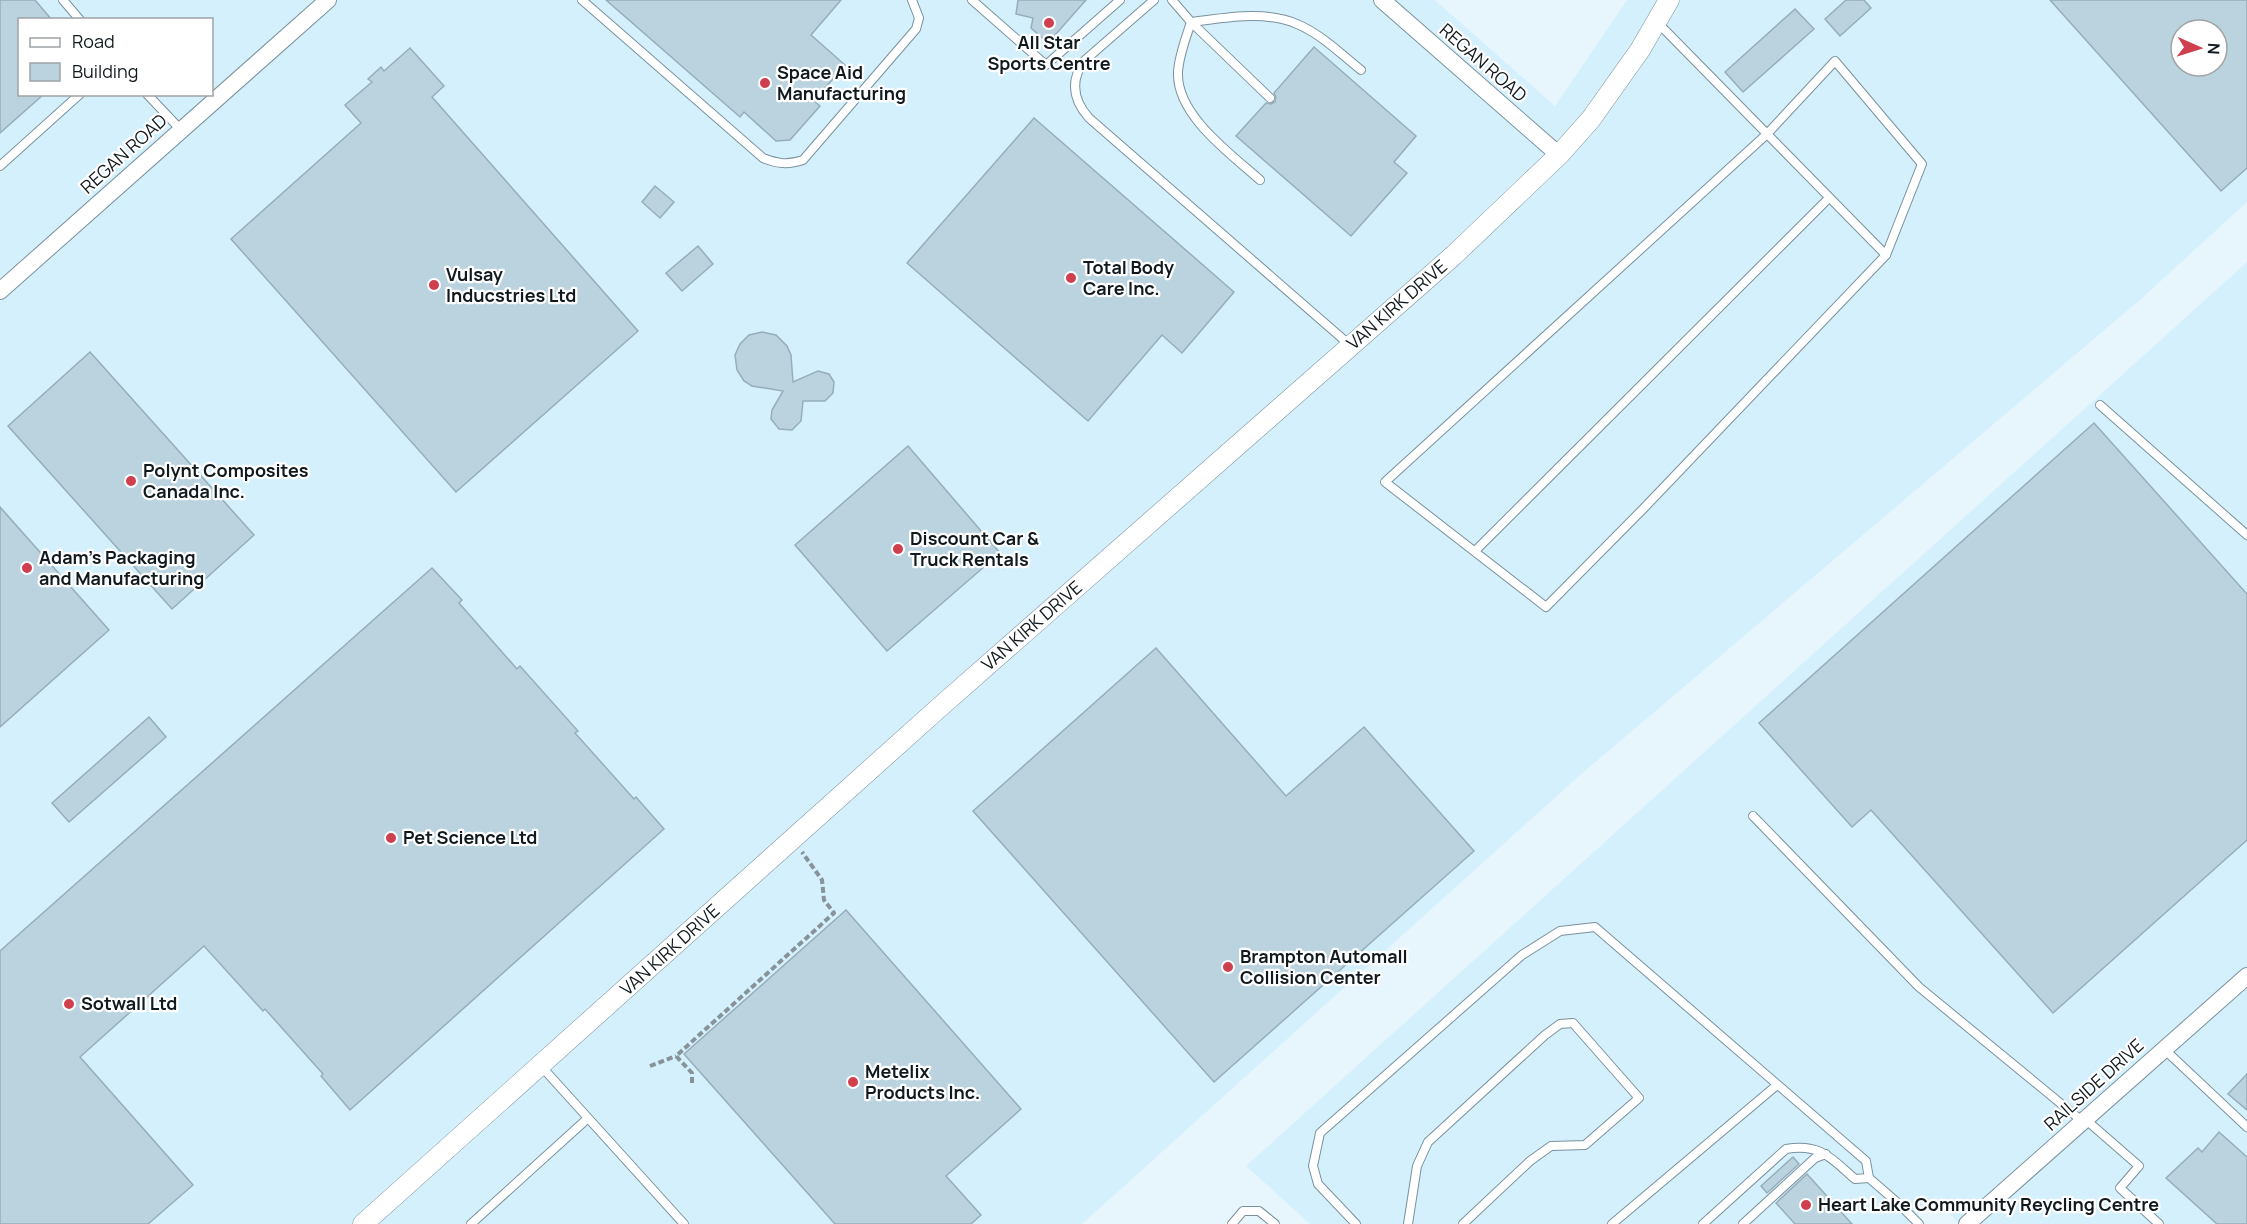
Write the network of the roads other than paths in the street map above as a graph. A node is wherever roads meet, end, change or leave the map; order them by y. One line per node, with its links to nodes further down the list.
1 (63, 0): 11 (lane)
2 (328, 0): 18 (street, REGAN ROAD)
3 (582, 0): 4 (lane)
4 (912, 0)
5 (972, 0): 6 (lane)
6 (1120, 0)
7 (1154, 0): 26 (lane)
8 (1172, 0): 12 (lane)
9 (1382, 0): 20 (street, REGAN ROAD)
10 (1669, 0): 13 (street, VAN KIRK DRIVE)
11 (78, 18)
12 (1191, 22): 14 (lane); 17 (lane); 22 (lane)
13 (1656, 22): 19 (lane); 20 (street, VAN KIRK DRIVE)
14 (1361, 70)
15 (78, 96): 21 (lane)
16 (149, 96): 18 (lane)
17 (1269, 98)
18 (181, 130): 25 (street, REGAN ROAD)
19 (1767, 134): 23 (lane); 24 (lane); 29 (lane)
20 (1558, 155): 26 (street, VAN KIRK DRIVE)
21 (0, 166)
22 (1260, 180)
23 (1829, 198): 24 (lane); 29 (lane)
24 (1886, 255): 29 (lane)
25 (0, 291)
26 (1351, 346): 33 (street, VAN KIRK DRIVE)
27 (2100, 405): 28 (lane)
28 (2247, 535)
29 (1475, 551)
30 (1753, 816): 36 (lane)
31 (2247, 976): 32 (street, RAILSIDE DRIVE)
32 (2164, 1049): 36 (street, RAILSIDE DRIVE); 37 (lane)
33 (541, 1066): 35 (lane); 40 (street, VAN KIRK DRIVE)
34 (1778, 1085): 39 (lane); 45 (lane); 48 (lane)
35 (587, 1119): 41 (lane); 42 (lane)
36 (2084, 1120): 52 (street, RAILSIDE DRIVE); 53 (lane)
37 (2247, 1127)
38 (1826, 1154): 39 (lane); 49 (lane); 50 (lane)
39 (1869, 1178): 51 (lane)
40 (363, 1224)
41 (471, 1224)
42 (684, 1224)
43 (1232, 1224): 44 (lane)
44 (1275, 1224)
45 (1356, 1224)
46 (1408, 1224): 47 (lane)
47 (1463, 1224)
48 (1612, 1224)
49 (1703, 1224)
50 (1743, 1224)
51 (1919, 1224)
52 (1967, 1224)
53 (2159, 1224)

